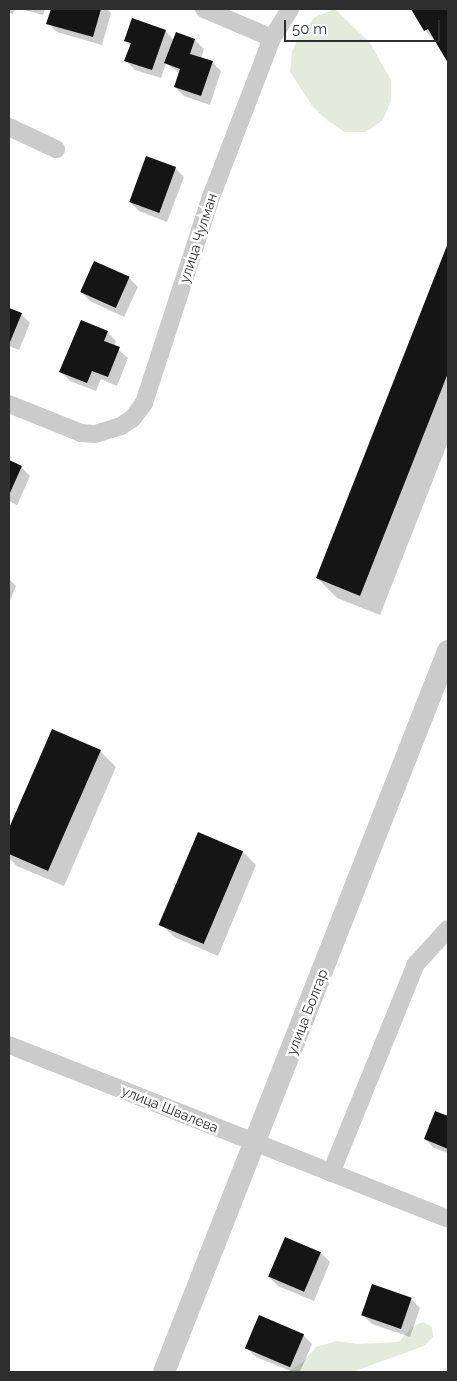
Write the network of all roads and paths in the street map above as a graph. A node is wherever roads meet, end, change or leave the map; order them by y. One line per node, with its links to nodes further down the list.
1 (204, 9): 3 (street)
2 (290, 9): 3 (street, улица Чулман)
3 (272, 38): 6 (street, улица Чулман)
4 (9, 127): 5 (street)
5 (56, 149)
6 (9, 404)
7 (448, 650): 10 (street, улица Болгар)
8 (448, 929): 11 (street)
9 (9, 1045): 10 (street, улица Швалева)
10 (255, 1143): 11 (street, улица Швалева); 13 (street, улица Болгар)
11 (332, 1173): 12 (street, улица Швалева)
12 (448, 1219)
13 (164, 1372)

